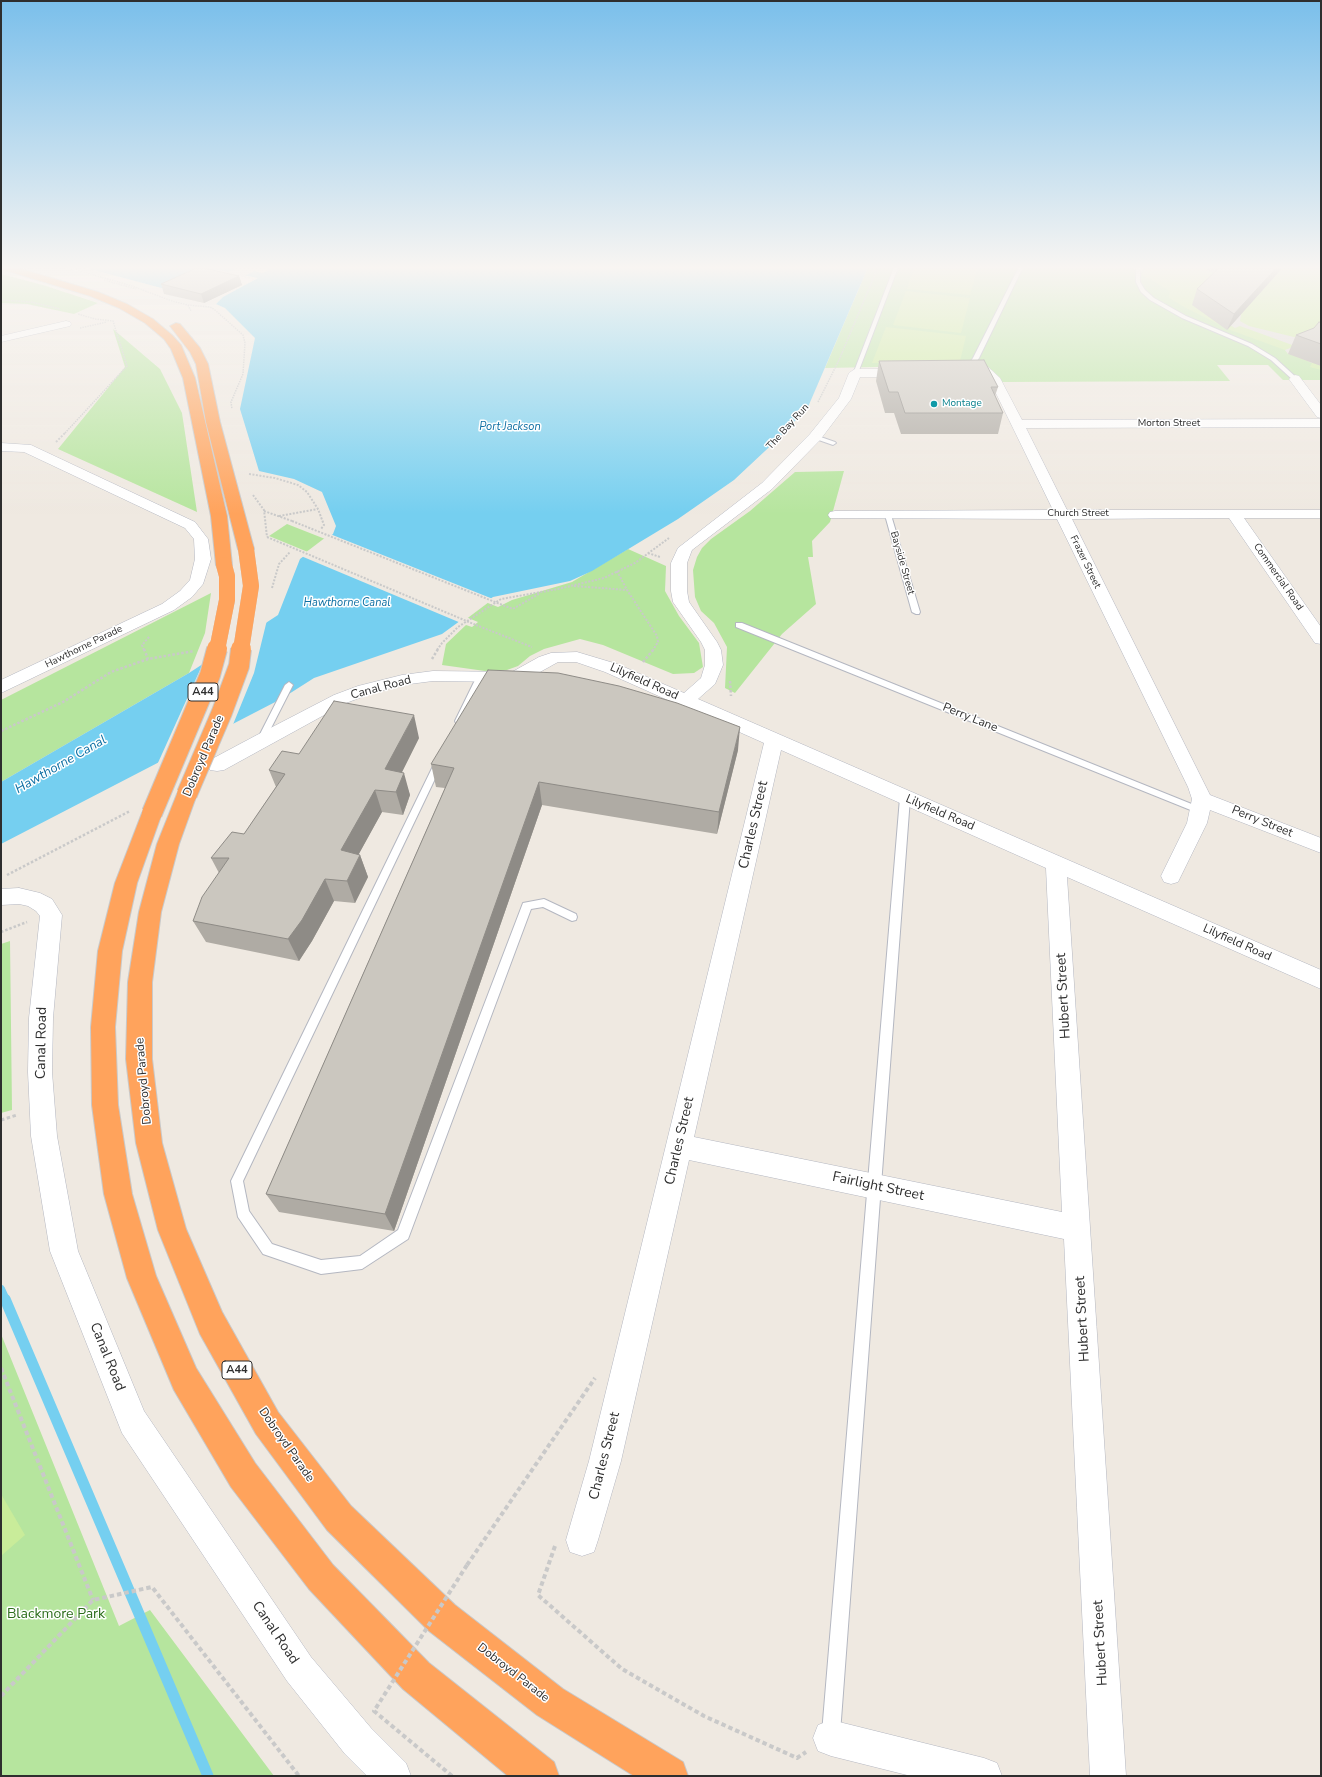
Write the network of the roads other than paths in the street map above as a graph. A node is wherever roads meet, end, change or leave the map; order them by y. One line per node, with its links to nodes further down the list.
1 (177, 348): 48 (highway, A44, bridge)
2 (194, 348): 49 (highway, Dobroyd Parade / A44, bridge)
3 (865, 348): 7 (lane)
4 (981, 348): 6 (lane, Frazer Street)
5 (1255, 348): 9 (lane)
6 (963, 368): 11 (street, Frazer Street)
7 (855, 373): 8 (street); 13 (street)
8 (914, 373)
9 (1296, 379): 10 (street)
10 (1321, 414)
11 (1017, 424): 12 (street, Morton Street); 16 (street, Frazer Street)
12 (1321, 424)
13 (815, 437): 14 (lane); 28 (street)
14 (833, 443)
15 (5, 446): 27 (street, Hawthorne Parade)
16 (1062, 514): 17 (street, Church Street); 19 (street, Church Street); 35 (street, Frazer Street)
17 (1234, 514): 18 (street, Church Street); 23 (street, Commercial Road)
18 (1321, 514)
19 (888, 515): 20 (street, Church Street); 21 (lane, Bayside Street)
20 (836, 516)
21 (916, 612)
22 (739, 625): 35 (lane, Perry Lane)
23 (1321, 639)
24 (557, 657): 25 (street, Canal Road); 28 (street, Lilyfield Road)
25 (480, 678): 29 (lane); 30 (street, Canal Road)
26 (289, 685): 30 (lane)
27 (1, 687)
28 (686, 701): 31 (street, Lilyfield Road)
29 (454, 731)
30 (261, 740): 33 (street, Canal Road)
31 (774, 741): 34 (street, Lilyfield Road); 42 (street, Charles Street)
32 (443, 753): 40 (lane)
33 (217, 765)
34 (905, 798): 37 (street, Lilyfield Road); 43 (lane)
35 (1202, 805): 36 (street, Perry Street); 38 (street)
36 (1321, 846)
37 (1056, 863): 41 (street, Lilyfield Road); 44 (street, Hubert Street)
38 (1171, 876)
39 (1, 897): 47 (street, Canal Road)
40 (572, 917)
41 (1321, 980)
42 (678, 1146): 43 (street, Fairlight Street); 45 (street, Charles Street)
43 (874, 1186): 44 (street, Fairlight Street); 46 (lane)
44 (1078, 1228): 51 (street, Hubert Street)
45 (582, 1540)
46 (831, 1738): 50 (street)
47 (393, 1776)
48 (540, 1776)
49 (669, 1776)
50 (984, 1776)
51 (1108, 1776)

